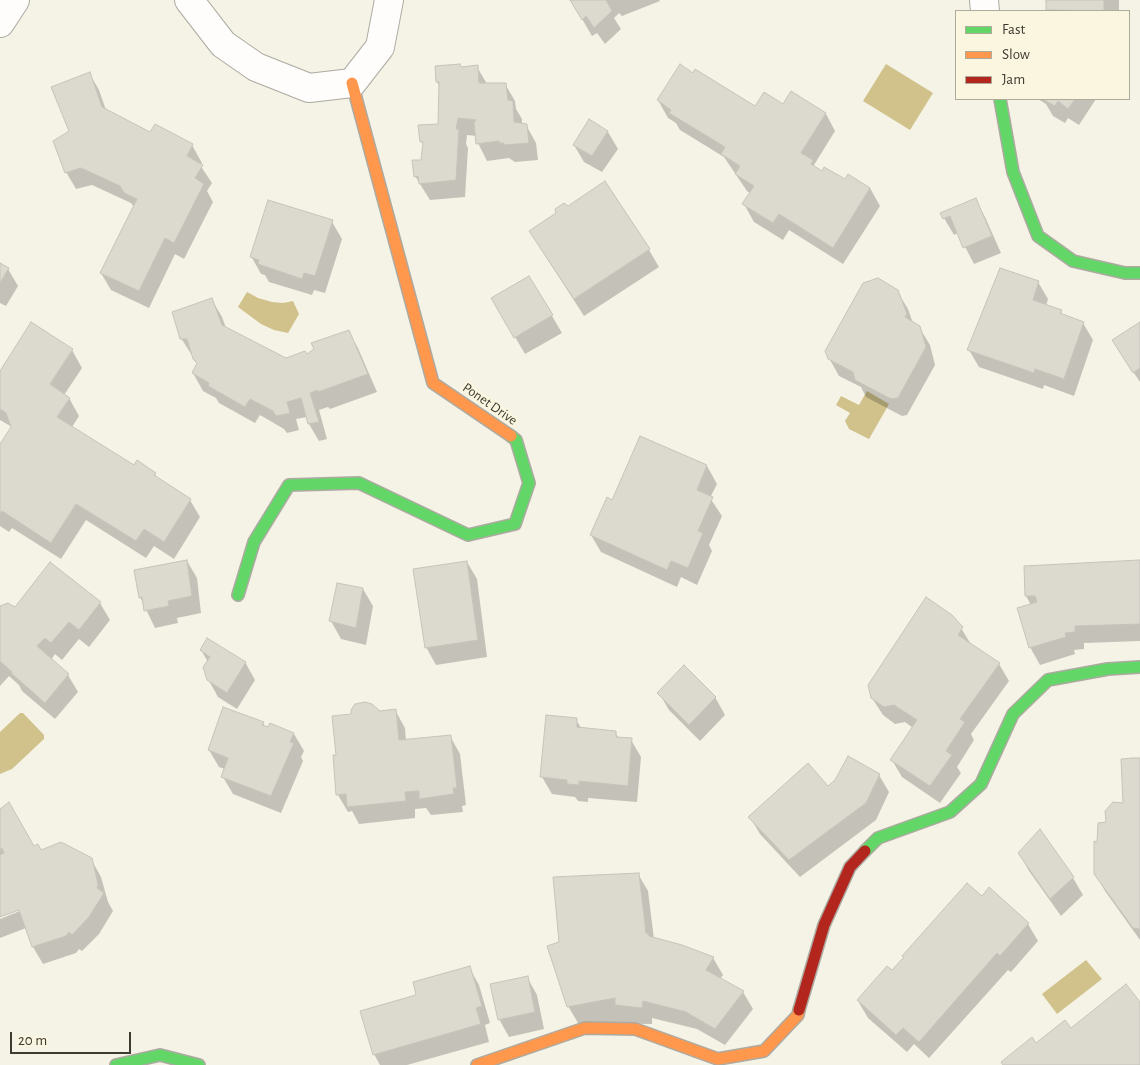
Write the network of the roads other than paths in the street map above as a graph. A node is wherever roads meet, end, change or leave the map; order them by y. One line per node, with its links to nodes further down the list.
1 (15, 0): 4 (street)
2 (189, 0): 5 (street)
3 (389, 0): 5 (street)
4 (0, 23)
5 (352, 83): 8 (street, Ponet Drive)
6 (1000, 100): 7 (street)
7 (1140, 273)
8 (238, 595)
9 (1140, 667): 12 (street)
10 (116, 1065): 11 (street)
11 (199, 1065)
12 (477, 1065)

